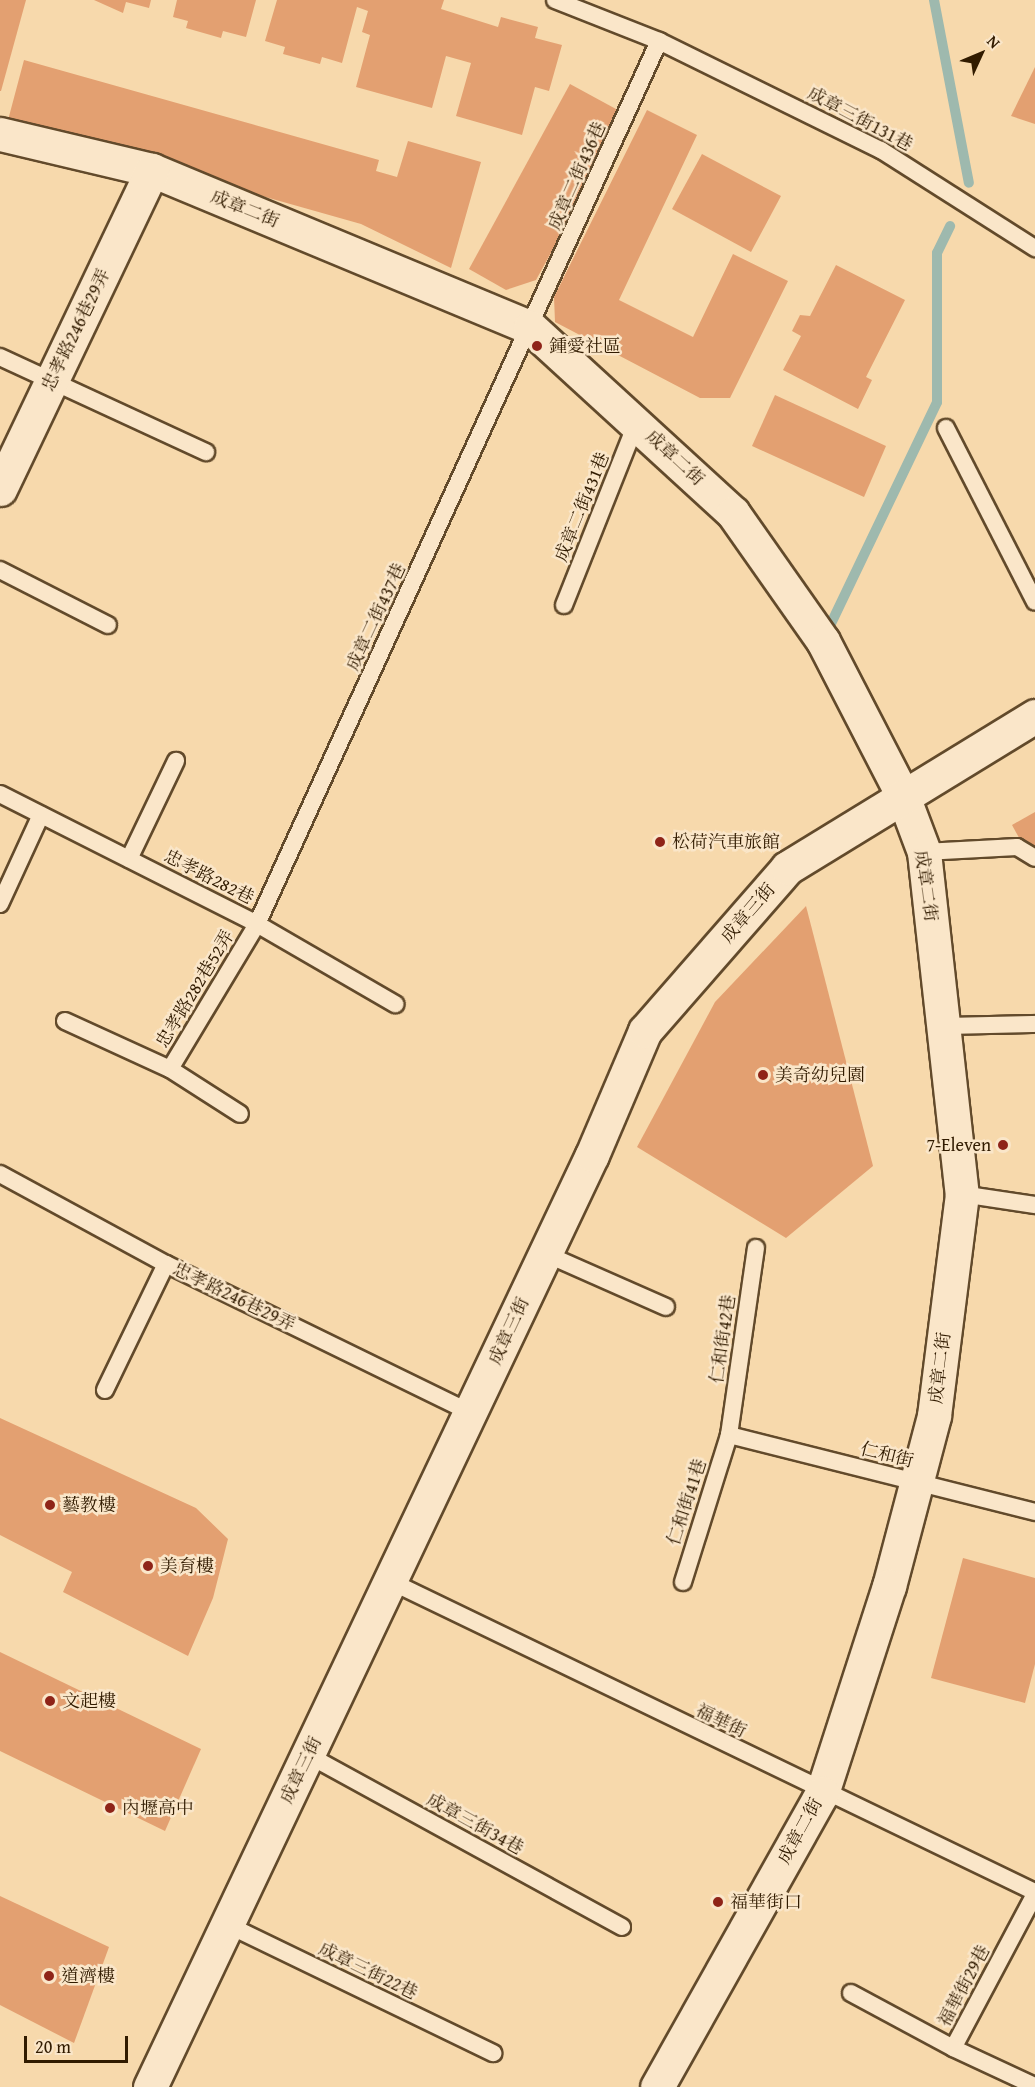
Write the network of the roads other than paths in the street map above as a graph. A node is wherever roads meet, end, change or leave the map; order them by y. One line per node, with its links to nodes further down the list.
1 (555, 0): 2 (lane, 成章三街131巷)
2 (659, 41): 5 (lane, 成章三街131巷); 6 (lane, 成章二街436巷)
3 (0, 134): 4 (street, 成章二街)
4 (152, 170): 6 (street, 成章二街); 8 (street, 忠孝路246巷29弄)
5 (1035, 248)
6 (530, 327): 9 (street, 成章二街); 26 (lane, 成章二街437巷)
7 (0, 357): 8 (lane)
8 (52, 379): 11 (lane); 12 (street, 忠孝路246巷29弄)
9 (637, 422): 15 (lane, 成章二街431巷); 20 (street, 成章二街)
10 (946, 428): 14 (lane)
11 (206, 452)
12 (0, 489)
13 (0, 570): 16 (lane)
14 (1035, 602)
15 (564, 605)
16 (108, 625)
17 (1035, 716): 20 (street, 成章三街)
18 (176, 761): 24 (lane)
19 (0, 794): 21 (lane, 忠孝路282巷)
20 (903, 796): 22 (street, 成章二街); 37 (street, 成章三街)
21 (40, 815): 24 (lane, 忠孝路282巷); 25 (lane)
22 (924, 852): 23 (lane); 30 (street, 成章二街)
23 (1035, 858)
24 (129, 859): 26 (lane, 忠孝路282巷)
25 (0, 904)
26 (257, 924): 27 (lane, 忠孝路282巷); 31 (lane, 忠孝路282巷52弄)
27 (395, 1004)
28 (65, 1021): 31 (lane, 忠孝路282巷52弄)
29 (1035, 1024): 30 (lane)
30 (944, 1026): 34 (street, 成章二街)
31 (170, 1069): 32 (lane)
32 (240, 1114)
33 (2, 1179): 38 (lane, 忠孝路246巷29弄)
34 (962, 1194): 35 (lane); 43 (street, 成章二街)
35 (1035, 1205)
36 (756, 1248): 42 (lane, 仁和街42巷)
37 (546, 1254): 39 (lane); 41 (street, 成章三街)
38 (166, 1264): 40 (lane); 41 (lane, 忠孝路246巷29弄)
39 (666, 1306)
40 (105, 1390)
41 (471, 1413): 45 (street, 成章三街)
42 (729, 1435): 43 (lane, 仁和街); 46 (lane, 仁和街41巷)
43 (918, 1483): 44 (lane, 仁和街); 48 (street, 成章二街)
44 (1035, 1512)
45 (392, 1582): 47 (street, 成章三街); 48 (lane, 福華街)
46 (682, 1582)
47 (308, 1755): 50 (street, 成章三街); 51 (lane, 成章三街34巷)
48 (822, 1793): 49 (lane, 福華街); 56 (street, 成章二街)
49 (1035, 1893): 53 (lane, 福華街29巷)
50 (226, 1924): 54 (lane, 成章三街22巷); 55 (street, 成章三街)
51 (622, 1926)
52 (852, 1993): 53 (lane)
53 (953, 2048): 57 (lane, 福華街29巷)
54 (493, 2053)
55 (154, 2086)
56 (658, 2086)
57 (1035, 2086)

